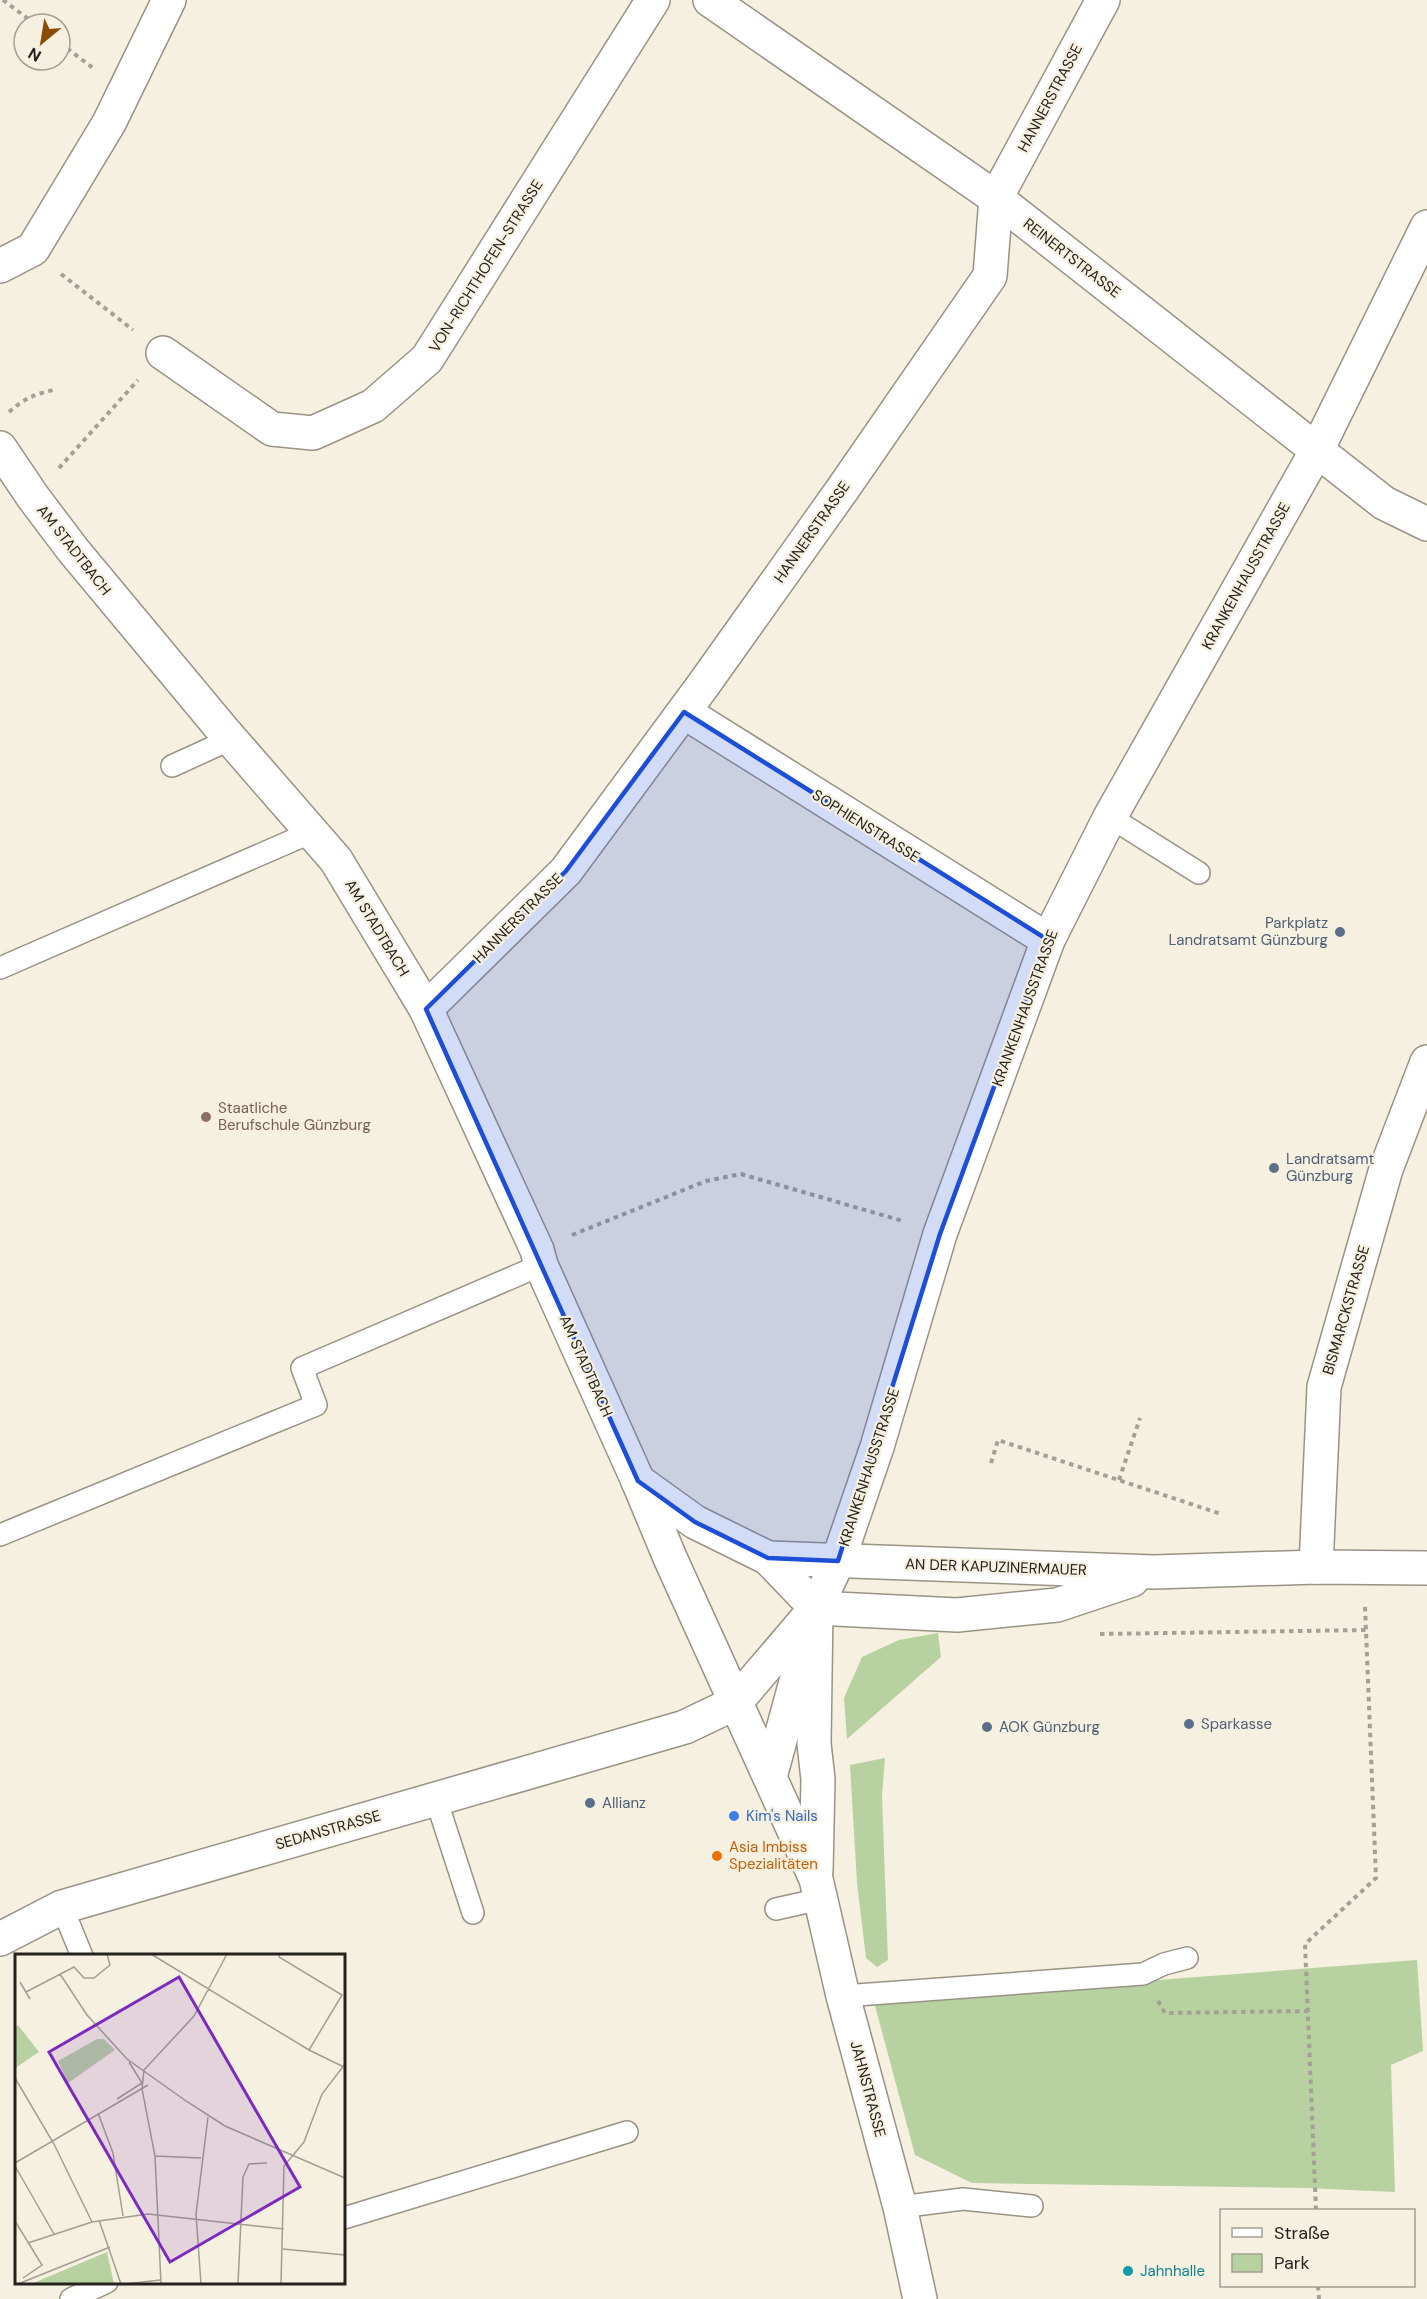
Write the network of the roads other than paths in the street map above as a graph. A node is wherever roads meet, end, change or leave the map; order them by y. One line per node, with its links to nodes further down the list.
1 (169, 0): 7 (street)
2 (653, 0): 8 (street, VON-RICHTHOFEN-STRASSE)
3 (710, 0): 5 (street, REINERTSTRASSE)
4 (1103, 0): 5 (street, HANNERSTRASSE)
5 (996, 198): 10 (street, REINERTSTRASSE); 12 (street, HANNERSTRASSE)
6 (1427, 227): 10 (street, KRANKENHAUSSTRASSE)
7 (0, 266)
8 (163, 352)
9 (0, 448): 13 (street, AM STADTBACH)
10 (1317, 450): 11 (street, REINERTSTRASSE); 15 (street, KRANKENHAUSSTRASSE)
11 (1427, 524)
12 (684, 712): 18 (street, SOPHIENSTRASSE); 20 (street, HANNERSTRASSE)
13 (231, 739): 14 (lane); 16 (street, AM STADTBACH)
14 (172, 766)
15 (1110, 817): 17 (lane); 18 (street, KRANKENHAUSSTRASSE)
16 (312, 832): 19 (lane); 20 (street, AM STADTBACH)
17 (1199, 873)
18 (1048, 940): 26 (street, KRANKENHAUSSTRASSE)
19 (0, 968)
20 (426, 1009): 22 (street, AM STADTBACH)
21 (1427, 1062): 27 (street, BISMARCKSTRASSE)
22 (539, 1258): 23 (street, AM STADTBACH); 24 (lane)
23 (638, 1481): 25 (street); 31 (street, AM STADTBACH)
24 (0, 1535)
25 (768, 1558): 26 (street); 30 (street)
26 (838, 1561): 29 (street, AN DER KAPUZINERMAUER); 30 (street, KRANKENHAUSSTRASSE)
27 (1316, 1567): 28 (street, AN DER KAPUZINERMAUER); 29 (street, AN DER KAPUZINERMAUER)
28 (1427, 1568)
29 (1154, 1572): 30 (street, AN DER KAPUZINERMAUER)
30 (816, 1608): 31 (street, KRANKENHAUSSTRASSE); 32 (street); 34 (street, JAHNSTRASSE)
31 (735, 1703): 32 (street); 33 (street, KRANKENHAUSSTRASSE); 35 (street, JAHNSTRASSE)
32 (784, 1728): 34 (street); 35 (street)
33 (660, 1733): 36 (street, SEDANSTRASSE)
34 (814, 1744): 37 (street, JAHNSTRASSE)
35 (770, 1777): 37 (street, JAHNSTRASSE)
36 (436, 1798): 38 (street, SEDANSTRASSE); 40 (lane)
37 (818, 1889): 39 (lane); 44 (street, JAHNSTRASSE)
38 (62, 1908): 41 (street, SEDANSTRASSE); 42 (lane)
39 (776, 1910)
40 (473, 1913)
41 (0, 1939)
42 (81, 1954)
43 (1187, 1958): 44 (lane)
44 (843, 1996): 47 (street, JAHNSTRASSE)
45 (627, 2132): 48 (lane)
46 (1032, 2206): 47 (lane)
47 (900, 2207): 51 (street, JAHNSTRASSE)
48 (345, 2218)
49 (105, 2284): 50 (lane)
50 (71, 2299)
51 (920, 2299)

